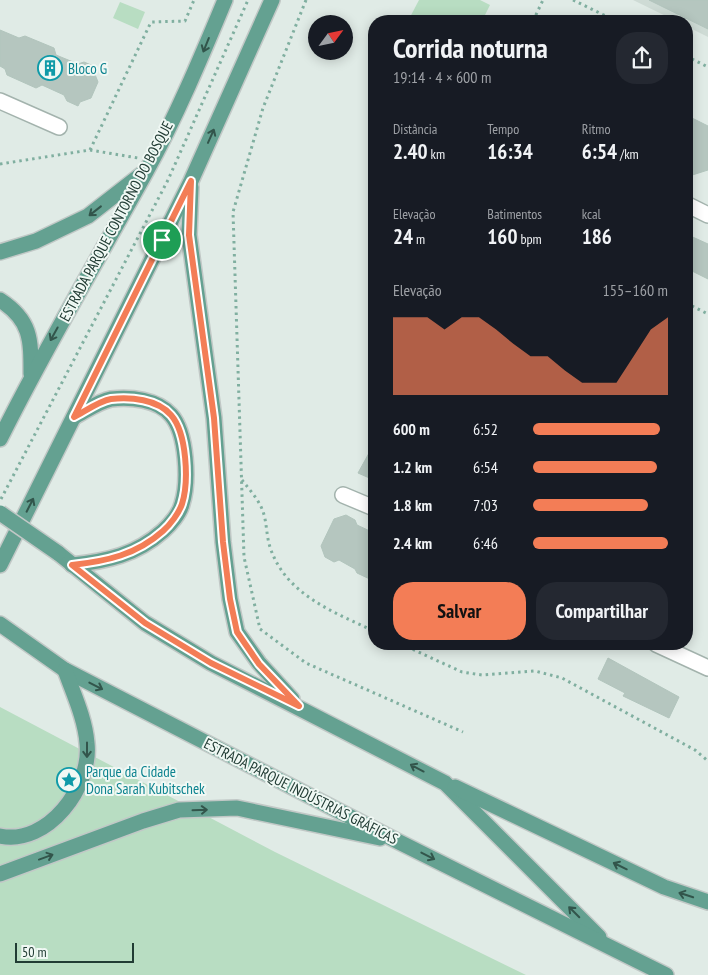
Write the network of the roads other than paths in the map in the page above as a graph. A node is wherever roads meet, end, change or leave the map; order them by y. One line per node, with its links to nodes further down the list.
1 (225, 0): 5 (main road, ESTRADA PARQUE CONTORNO DO BOSQUE, one-way to 5)
2 (272, 0): 6 (main road, one-way to 2)
3 (0, 101): 4 (street)
4 (58, 127)
5 (149, 165): 9 (main road, one-way to 9); 11 (main road, ESTRADA PARQUE CONTORNO DO BOSQUE, one-way to 11)
6 (191, 181): 12 (main road); 23 (main road)
7 (693, 208): 8 (street)
8 (708, 215)
9 (0, 252)
10 (0, 300): 11 (main road)
11 (31, 376): 13 (main road, ESTRADA PARQUE CONTORNO DO BOSQUE)
12 (74, 417): 17 (main road, one-way to 12); 18 (main road)
13 (0, 439)
14 (343, 495): 15 (street)
15 (368, 505)
16 (0, 513): 18 (main road, ESTRADA PARQUE INDÚSTRIAS GRÁFICAS, bridge)
17 (0, 565)
18 (72, 565): 23 (main road, ESTRADA PARQUE INDÚSTRIAS GRÁFICAS)
19 (0, 624): 22 (main road, ESTRADA PARQUE INDÚSTRIAS GRÁFICAS)
20 (669, 650): 21 (street)
21 (708, 668)
22 (65, 670): 25 (main road, one-way to 25); 26 (main road, ESTRADA PARQUE INDÚSTRIAS GRÁFICAS, one-way to 26)
23 (299, 706): 24 (main road, ESTRADA PARQUE INDÚSTRIAS GRÁFICAS, one-way to 23)
24 (446, 783): 28 (main road, ESTRADA PARQUE INDÚSTRIAS GRÁFICAS, one-way to 24); 29 (main road, ESTRADA PARQUE INDÚSTRIAS GRÁFICAS, one-way to 24)
25 (0, 836)
26 (399, 842): 27 (main road, one-way to 26); 29 (main road, ESTRADA PARQUE INDÚSTRIAS GRÁFICAS, one-way to 29)
27 (0, 874)
28 (708, 902)
29 (609, 947): 30 (main road, ESTRADA PARQUE INDÚSTRIAS GRÁFICAS)
30 (666, 975)

